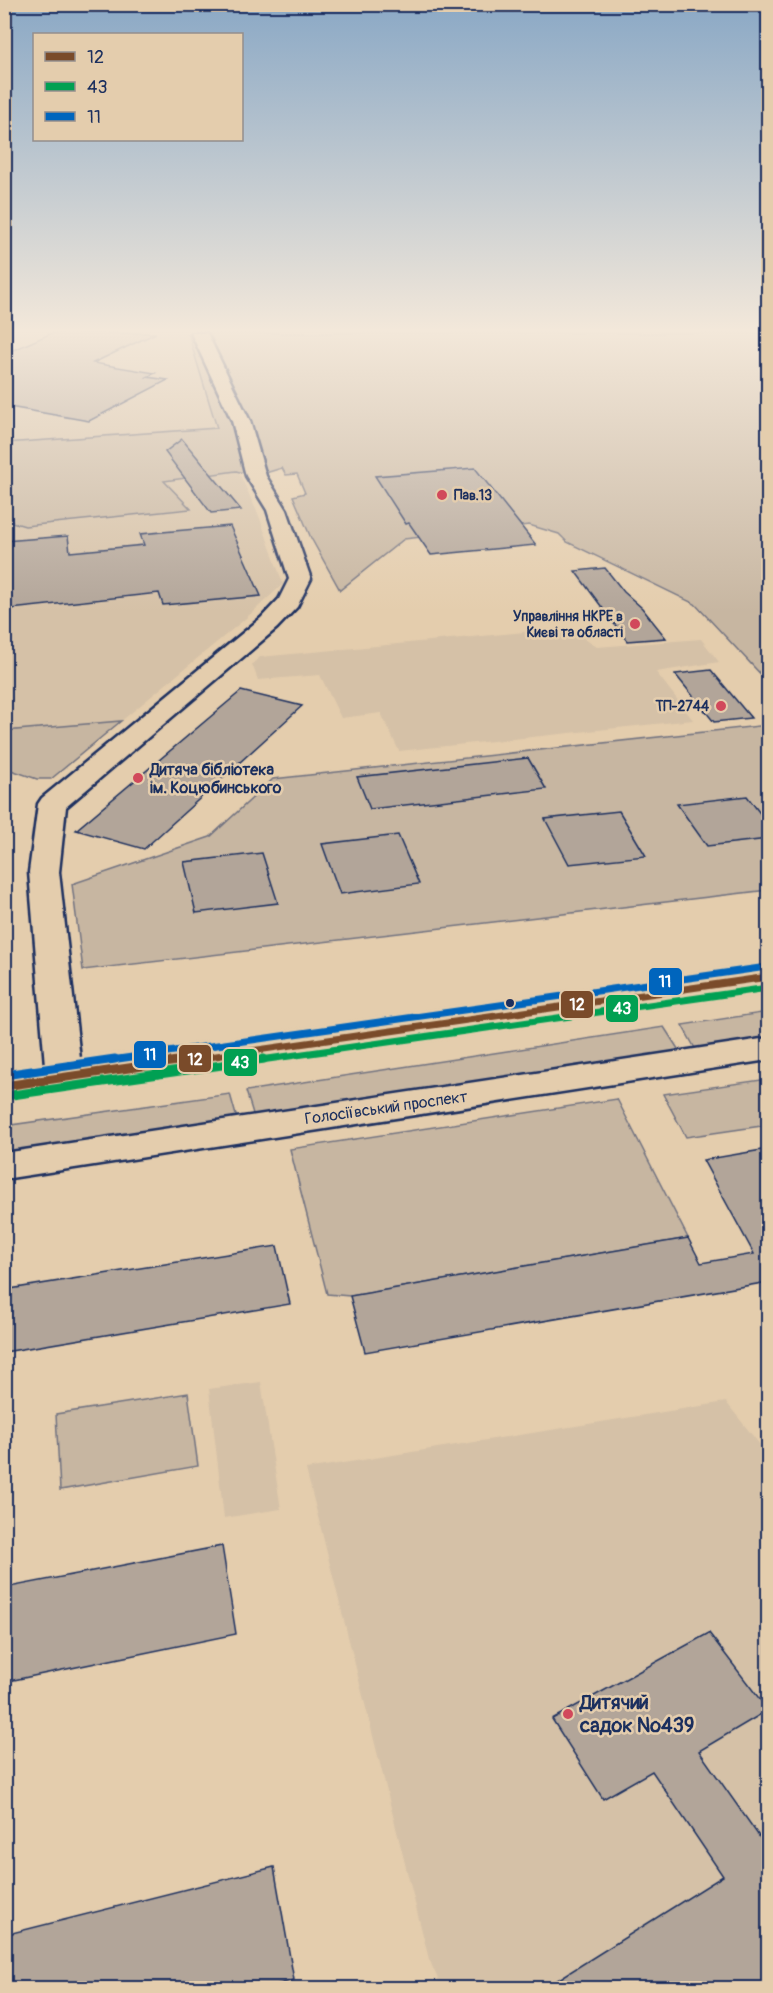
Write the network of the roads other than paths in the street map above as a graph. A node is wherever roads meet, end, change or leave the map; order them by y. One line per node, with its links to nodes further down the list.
1 (242, 426): 4 (main road)
2 (768, 977): 4 (main road)
3 (768, 1048): 6 (main road, Голосіївський проспект)
4 (64, 1077): 5 (main road)
5 (4, 1086)
6 (4, 1166)

